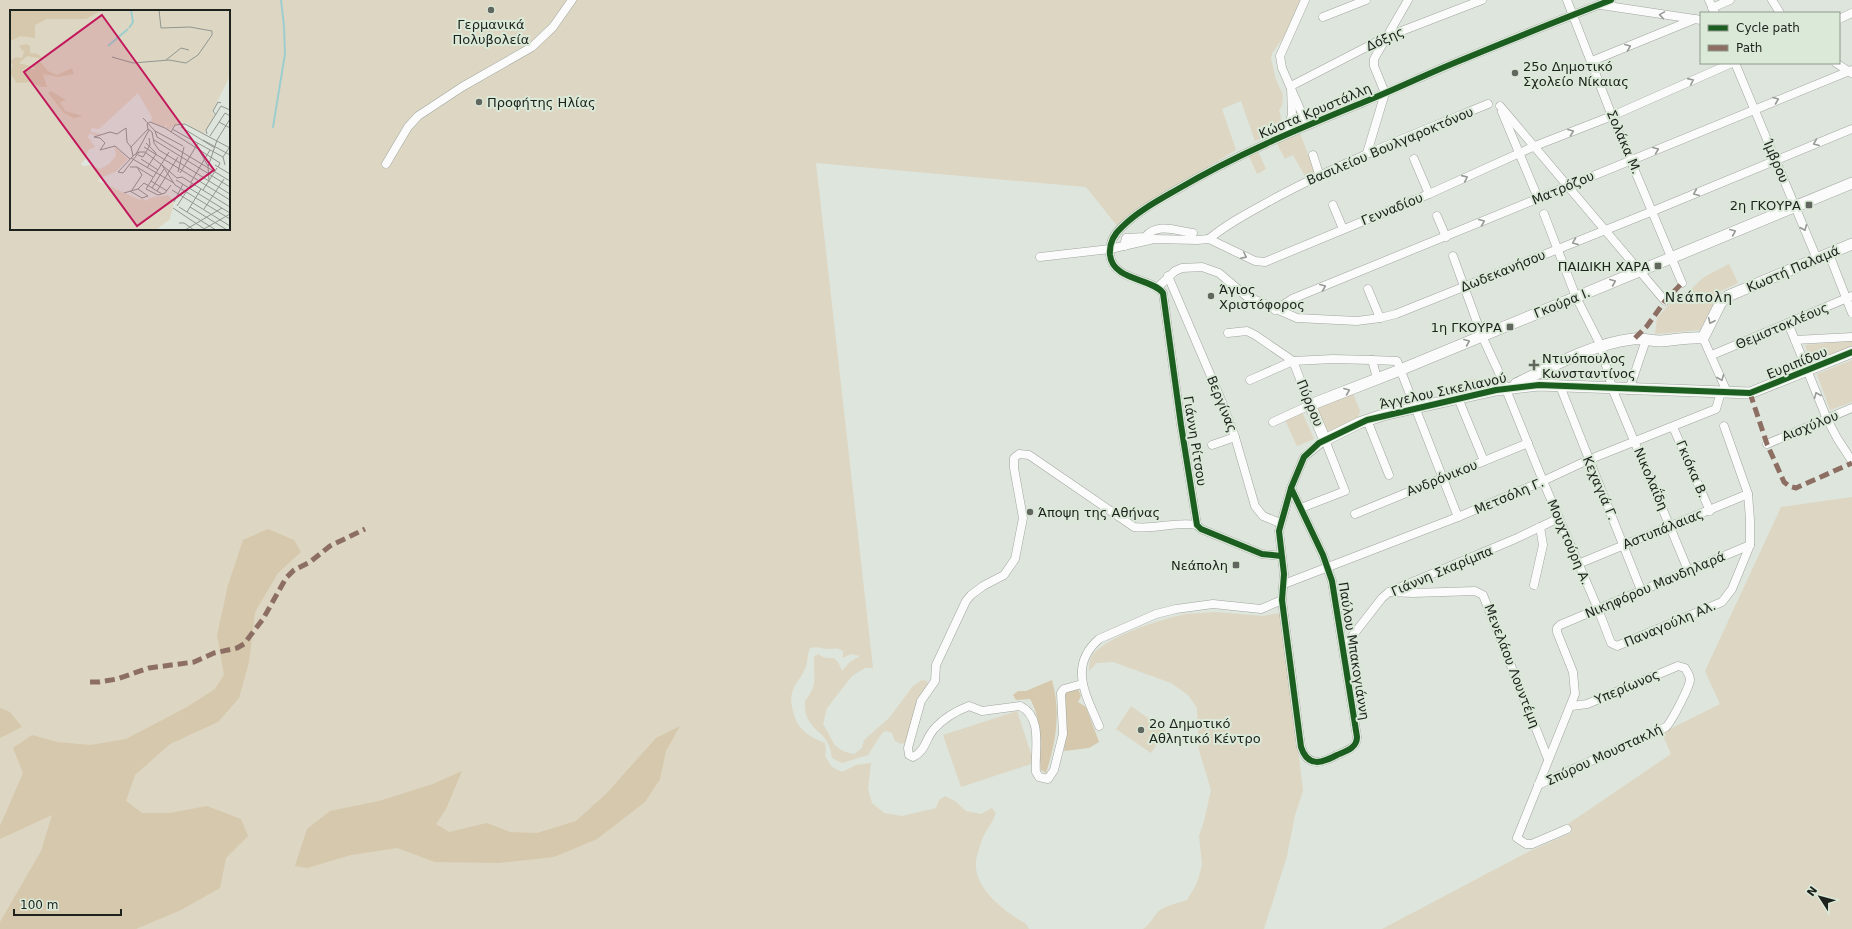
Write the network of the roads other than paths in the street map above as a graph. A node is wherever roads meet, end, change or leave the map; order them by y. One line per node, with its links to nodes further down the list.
1 (572, 0): 39 (street)
2 (1305, 0): 24 (street)
3 (1366, 0): 15 (street)
4 (1408, 0): 18 (street)
5 (1482, 0): 18 (street, Δόξης)
6 (1567, 0): 14 (street, Σολάκα Μ.)
7 (1611, 0): 10 (street, Κώστα Κρυστάλλη)
8 (1730, 0): 11 (street)
9 (1772, 0): 12 (street)
10 (1599, 5): 14 (street, Κώστα Κρυστάλλη); 17 (street, one-way to 10)
11 (1712, 7)
12 (1779, 12)
13 (1852, 14): 16 (street)
14 (1573, 15): 19 (street, Σολάκα Μ.); 25 (street, Κώστα Κρυστάλλη)
15 (1323, 17)
16 (1840, 19)
17 (1698, 20): 19 (street, one-way to 17)
18 (1386, 37): 24 (street, Δόξης); 25 (street)
19 (1592, 61): 28 (street, Σολάκα Μ.)
20 (1730, 64): 28 (street, Γενναδίου, one-way to 20)
21 (1736, 64): 27 (street, Ίμβρου)
22 (1838, 64): 23 (street)
23 (1851, 72): 27 (street, Ματρόζου, one-way to 23)
24 (1291, 86): 29 (street); 31 (street)
25 (1385, 93): 29 (street, Κώστα Κρυστάλλη); 33 (street)
26 (1488, 104): 33 (street, Βασιλείου Βουλγαροκτόνου)
27 (1754, 109): 37 (street, Ματρόζου, one-way to 27); 38 (street, Ίμβρου)
28 (1612, 116): 32 (street, Γενναδίου, one-way to 28); 37 (street, Σολάκα Μ.)
29 (1307, 125): 31 (street, Κώστα Κρυστάλλη)
30 (1852, 129): 38 (street, Δωδεκανήσου, one-way to 38)
31 (1285, 135): 57 (street, Κώστα Κρυστάλλη)
32 (1535, 146): 34 (street, Γενναδίου); 34 (street); 42 (street)
33 (1367, 153): 40 (street, Βασιλείου Βουλγαροκτόνου)
34 (1519, 153): 43 (street, Γενναδίου, one-way to 34); 44 (street)
35 (1313, 156): 40 (street)
36 (1414, 159): 43 (street)
37 (1631, 160): 42 (street, Ματρόζου); 47 (street, Σολάκα Μ.)
38 (1775, 160): 46 (street, Ίμβρου); 47 (street, Δωδεκανήσου, one-way to 47)
39 (386, 164)
40 (1319, 174): 54 (street, Βασιλείου Βουλγαροκτόνου)
41 (1852, 183): 46 (street, Γκούρα Ι.)
42 (1568, 185): 44 (street, Ματρόζου); 51 (street)
43 (1429, 194): 50 (street, Γενναδίου)
44 (1538, 198): 53 (street, Ματρόζου, one-way to 44)
45 (1333, 205): 50 (street)
46 (1795, 206): 62 (street, Γκούρα Ι., one-way to 46); 63 (street, Ίμβρου, one-way to 63)
47 (1653, 211): 51 (street, Δωδεκανήσου); 62 (street, Σολάκα Μ.)
48 (1544, 214): 58 (street, Νικολαΐδη)
49 (1437, 216): 53 (street)
50 (1343, 229): 54 (street, Γενναδίου, one-way to 50)
51 (1606, 230): 58 (street, Δωδεκανήσου, one-way to 58); 64 (street)
52 (1193, 233): 56 (street)
53 (1446, 237): 73 (street, Ματρόζου, one-way to 53)
54 (1209, 239): 56 (street, Γενναδίου)
55 (1852, 244): 59 (street, Κωστή Παλαμά)
56 (1124, 246): 57 (street, Γενναδίου)
57 (1110, 249): 61 (street, Γενναδίου); 68 (street)
58 (1557, 249): 67 (street, Δωδεκανήσου); 70 (street, Νικολαΐδη)
59 (1829, 254): 63 (street, Κωστή Παλαμά); 71 (street)
60 (1453, 256): 67 (street, Μουχτούρη Α.)
61 (1040, 258)
62 (1671, 258): 64 (street, Γκούρα Ι.); 66 (street, Σολάκα Μ.)
63 (1817, 259): 80 (street, Κωστή Παλαμά, one-way to 80)
64 (1640, 270): 70 (street, Γκούρα Ι., one-way to 64); 72 (street)
65 (1168, 276): 68 (street, Δωδεκανήσου); 73 (street, Δωδεκανήσου); 107 (street, Βεργίνας)
66 (1682, 283)
67 (1464, 287): 75 (street, Δωδεκανήσου); 78 (street, Μουχτούρη Α.)
68 (1157, 288): 127 (street, Γιάννη Ρίτσου)
69 (1368, 289): 75 (street)
70 (1576, 297): 78 (street, Γκούρα Ι.); 83 (street, Νικολαΐδη)
71 (1849, 298): 74 (street); 76 (street, Θεμιστοκλέους)
72 (1665, 300)
73 (1275, 310): 75 (street, Δωδεκανήσου)
74 (1852, 312)
75 (1380, 318)
76 (1788, 323): 82 (street); 85 (street, Θεμιστοκλέους)
77 (1228, 333): 87 (street)
78 (1482, 336): 88 (street, Γκούρα Ι., one-way to 78); 93 (street, Μουχτούρη Α.)
79 (1852, 337): 82 (street)
80 (1704, 338): 81 (street); 85 (street)
81 (1646, 340): 83 (street); 95 (street)
82 (1795, 340): 89 (street)
83 (1601, 346): 93 (street); 94 (street, Νικολαΐδη)
84 (1852, 352): 89 (street, Ευριπίδου)
85 (1712, 355): 96 (street, one-way to 96)
86 (1372, 360): 87 (street); 88 (street); 90 (street)
87 (1293, 361): 91 (street); 99 (street, Πύρρου)
88 (1398, 365): 90 (street, Γκούρα Ι.); 101 (street)
89 (1808, 371): 97 (street, Ευριπίδου); 102 (street, one-way to 89)
90 (1377, 378): 99 (street, Γκούρα Ι., one-way to 90)
91 (1250, 380)
92 (1560, 386): 93 (street, Άγγελου Σικελιανού); 94 (street, Άγγελου Σικελιανού); 113 (street, Κεχαγιά Γ.)
93 (1506, 388): 98 (street, Άγγελου Σικελιανού); 110 (street, Μουχτούρη Α.)
94 (1612, 388): 95 (street, Άγγελου Σικελιανού); 109 (street, Νικολαΐδη)
95 (1629, 390): 96 (street, Άγγελου Σικελιανού)
96 (1724, 392): 97 (street, Άγγελου Σικελιανού); 106 (street, Μετσόλη Γ.)
97 (1750, 393)
98 (1458, 398): 101 (street, Άγγελου Σικελιανού); 115 (street)
99 (1310, 405): 104 (street, Γκούρα Ι.); 108 (street, Πύρρου)
100 (1852, 408): 102 (street, Αισχύλου)
101 (1415, 409): 103 (street, Άγγελου Σικελιανού); 117 (street)
102 (1827, 419): 111 (street, Αισχύλου); 114 (street)
103 (1367, 420): 108 (street, Άγγελου Σικελιανού); 116 (street)
104 (1273, 422)
105 (1724, 426): 120 (street)
106 (1673, 427): 109 (street, Μετσόλη Γ.); 122 (street, Γκιόκα Β.)
107 (1235, 437): 112 (street); 126 (street, Βεργίνας)
108 (1324, 440): 119 (street, Άγγελου Σικελιανού); 121 (street, Πύρρου)
109 (1635, 442): 113 (street, Μετσόλη Γ.); 128 (street, Νικολαΐδη)
110 (1528, 443): 115 (street, Ανδρόνικου); 118 (street, Μουχτούρη Α.)
111 (1767, 444)
112 (1212, 445)
113 (1588, 460): 118 (street, Μετσόλη Γ.); 130 (street, Κεχαγιά Γ.)
114 (1852, 460)
115 (1484, 461): 117 (street, Ανδρόνικου)
116 (1389, 475)
117 (1442, 478): 123 (street, Ανδρόνικου); 124 (street)
118 (1543, 482): 124 (street, Μετσόλη Γ.); 125 (street, Μουχτούρη Α.)
119 (1291, 488): 121 (street, Παύλου Μπακογιάννη); 126 (street, Άγγελου Σικελιανού)
120 (1748, 494): 122 (street, Αστυπάλαιας); 131 (street)
121 (1301, 508): 134 (street, Παύλου Μπακογιάννη)
122 (1710, 511): 128 (street, Αστυπάλαιας)
123 (1355, 514)
124 (1458, 517): 134 (street, Μετσόλη Γ.)
125 (1559, 518): 129 (street, Γιάννη Σκαρίμπα); 133 (street, Μουχτούρη Α.)
126 (1280, 523): 132 (street, Άγγελου Σικελιανού)
127 (1197, 525): 132 (street); 144 (street)
128 (1671, 526): 130 (street, Αστυπάλαιας); 135 (street, Νικολαΐδη)
129 (1540, 527): 137 (street); 139 (street, Γιάννη Σκαρίμπα)
130 (1624, 545): 133 (street, Αστυπάλαιας); 138 (street, Κεχαγιά Γ.)
131 (1750, 545): 135 (street, Νικηφόρου Μανδηλαρά); 142 (street, Παναγούλη Αλ.)
132 (1281, 556): 136 (street)
133 (1578, 564): 141 (street, Μουχτούρη Α.)
134 (1328, 568): 136 (street, Μετσόλη Γ.); 143 (street, Παύλου Μπακογιάννη)
135 (1688, 570): 138 (street, Νικηφόρου Μανδηλαρά)
136 (1284, 584): 140 (street)
137 (1534, 585)
138 (1641, 590): 141 (street, Νικηφόρου Μανδηλαρά)
139 (1389, 592): 143 (street, Γιάννη Σκαρίμπα); 148 (street, Μενελάου Λουντέμη)
140 (1282, 600): 143 (street, Παύλου Μπακογιάννη); 144 (street)
141 (1598, 609): 142 (street, Μουχτούρη Α.); 145 (street, Νικηφόρου Μανδηλαρά)
142 (1618, 646)
143 (1343, 648)
144 (1082, 684): 147 (street)
145 (1572, 706): 146 (street, Υπερίωνος); 148 (street)
146 (1670, 723): 149 (street, Σπύρου Μουστακλή)
147 (1099, 726)
148 (1548, 759): 149 (street)
149 (1538, 785): 150 (street)
150 (1567, 829)

